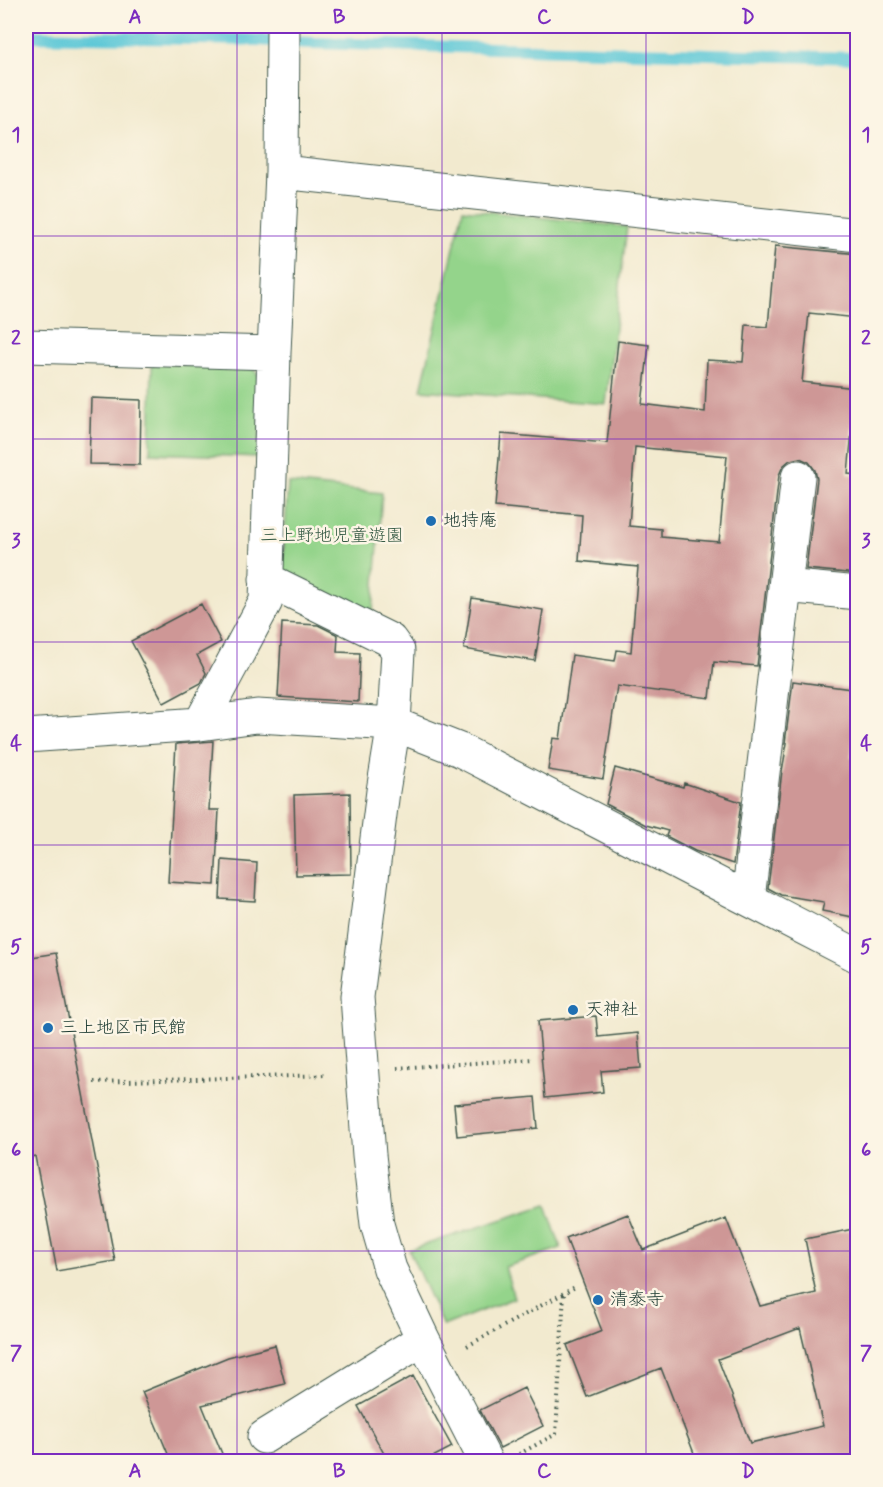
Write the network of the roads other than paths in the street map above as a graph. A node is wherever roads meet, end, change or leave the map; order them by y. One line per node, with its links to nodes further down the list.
1 (283, 26): 2 (street)
2 (282, 172): 3 (street); 5 (street)
3 (858, 235)
4 (26, 346): 5 (street)
5 (274, 353): 7 (street)
6 (798, 477): 8 (street)
7 (266, 579): 10 (street); 11 (street)
8 (785, 586): 9 (street); 13 (street)
9 (858, 593)
10 (200, 724): 11 (street); 12 (street)
11 (394, 724): 13 (street); 15 (street)
12 (26, 736)
13 (748, 899): 14 (street)
14 (858, 956)
15 (423, 1339): 16 (street); 17 (street)
16 (264, 1437)
17 (500, 1459)

